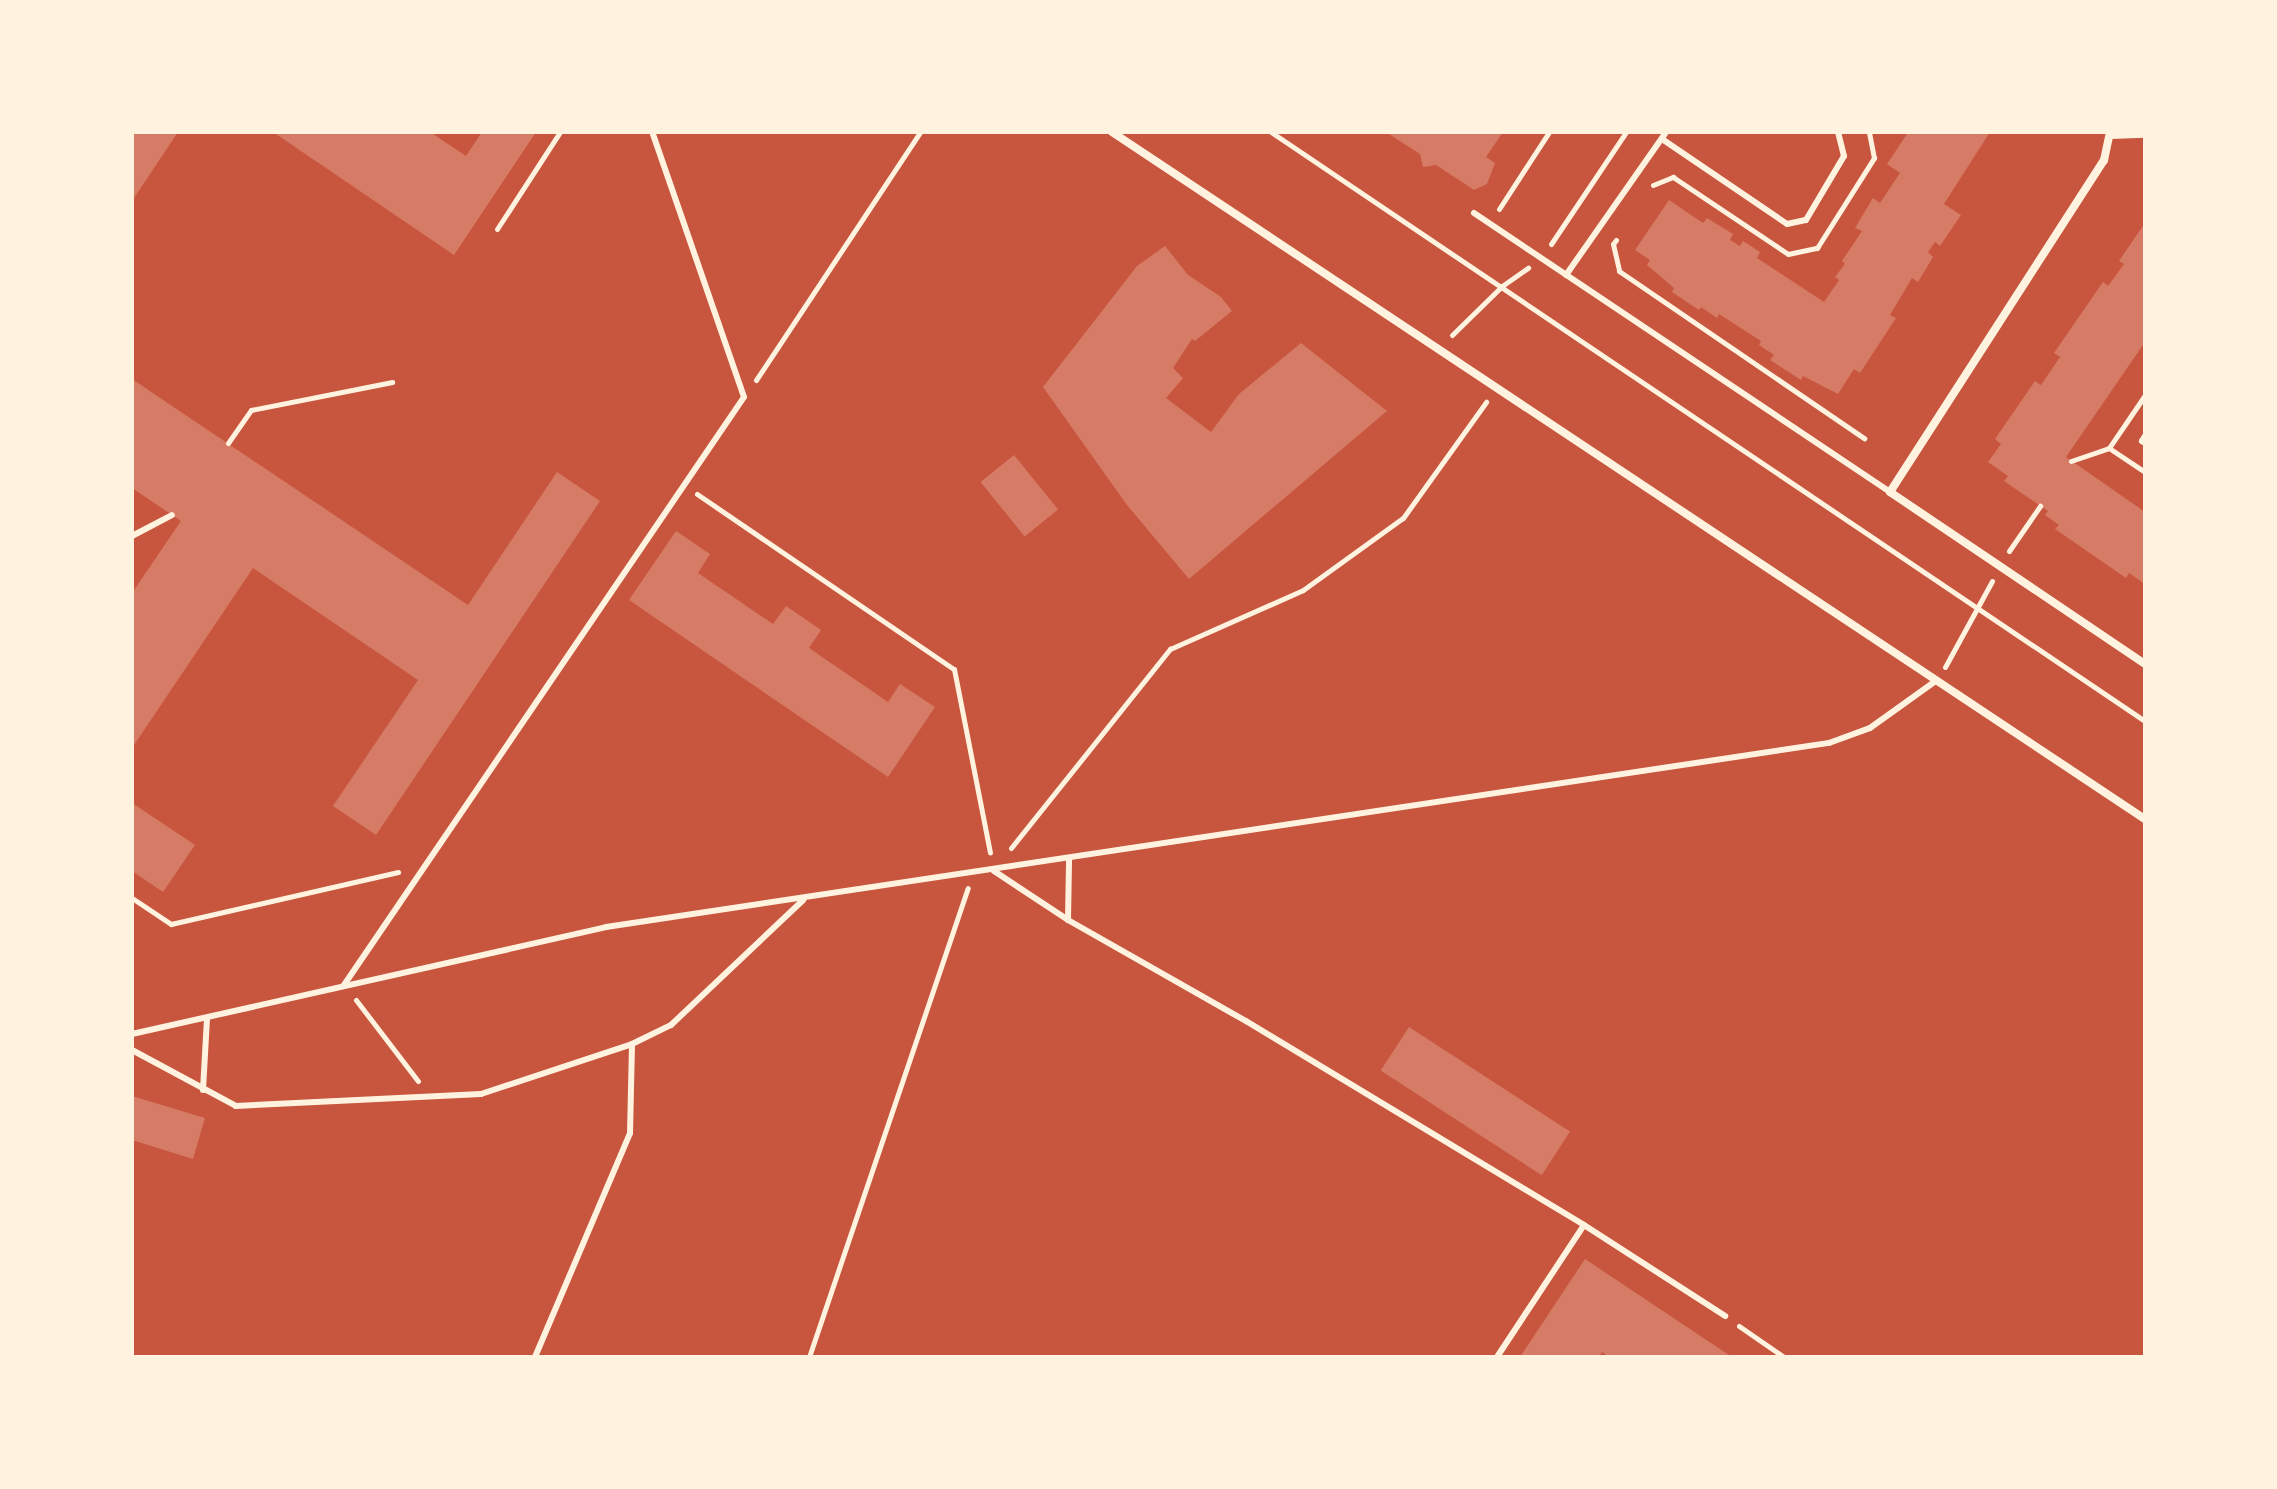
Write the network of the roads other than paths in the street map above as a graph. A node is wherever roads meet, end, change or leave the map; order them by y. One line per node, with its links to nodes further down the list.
1 (652, 132): 22 (lane)
2 (1112, 132): 16 (street)
3 (1666, 132): 7 (lane)
4 (1838, 132): 7 (lane)
5 (2110, 134): 6 (lane); 12 (street)
6 (2145, 135)
7 (1662, 139): 9 (lane)
8 (1474, 213): 9 (lane)
9 (1566, 275): 12 (lane)
10 (2145, 436): 11 (lane)
11 (2145, 443)
12 (1890, 492): 15 (street)
13 (172, 515): 14 (lane)
14 (132, 536)
15 (2145, 664)
16 (1937, 680): 17 (street); 18 (lane)
17 (2145, 819)
18 (1069, 860): 19 (lane); 21 (lane)
19 (994, 871): 20 (lane); 21 (lane)
20 (803, 900): 22 (lane); 25 (lane)
21 (1068, 920): 28 (lane)
22 (344, 985): 23 (lane)
23 (207, 1018): 24 (lane); 27 (lane)
24 (132, 1034)
25 (632, 1044): 27 (lane); 30 (lane)
26 (132, 1050): 27 (lane)
27 (203, 1090)
28 (1584, 1225): 29 (lane); 31 (lane)
29 (1725, 1316)
30 (535, 1357)
31 (1497, 1357)

